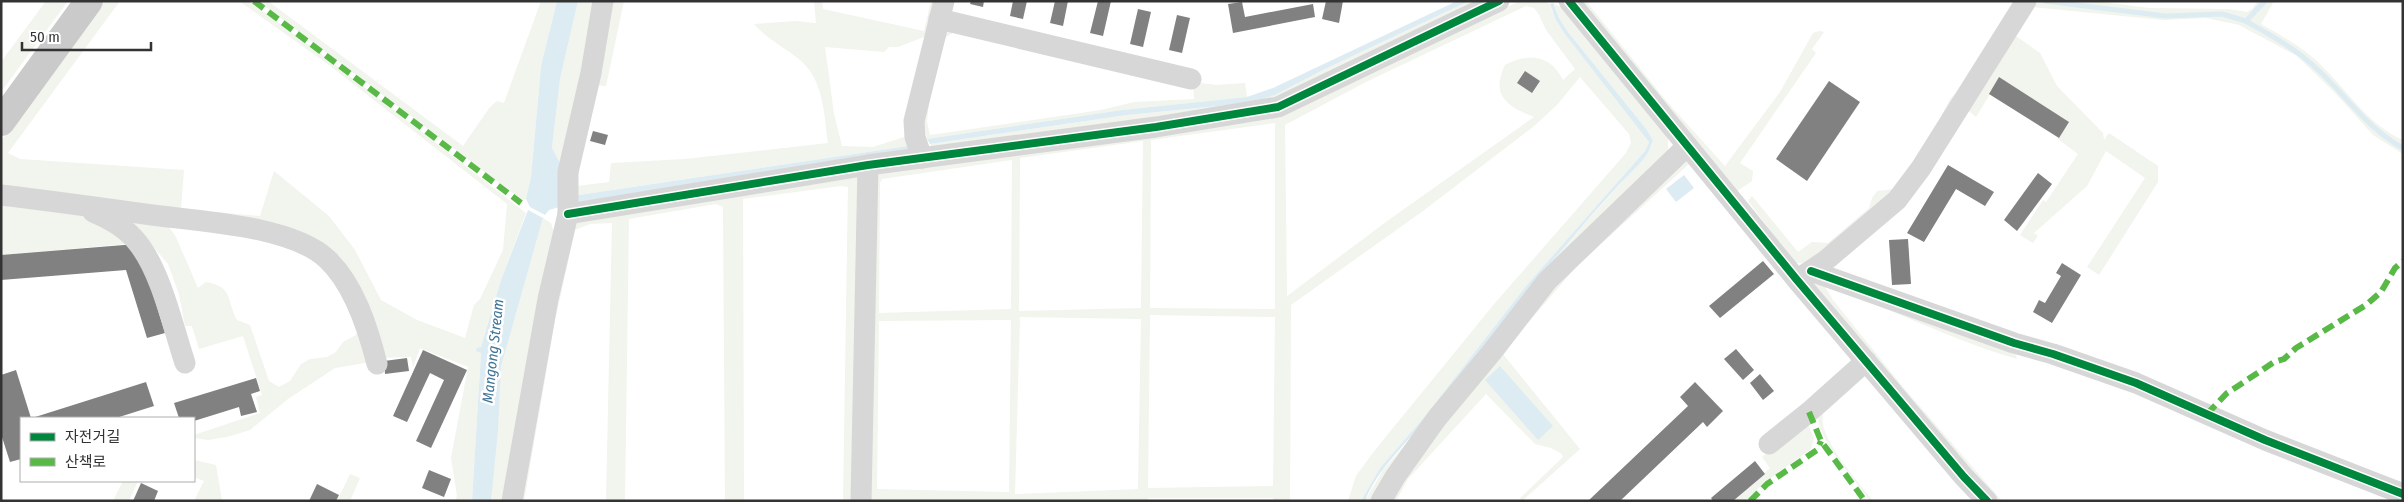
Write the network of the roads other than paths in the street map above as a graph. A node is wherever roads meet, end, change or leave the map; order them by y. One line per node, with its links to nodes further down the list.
1 (88, 1): 8 (main road)
2 (604, 1): 14 (street)
3 (1499, 1): 10 (street)
4 (1568, 1): 9 (street)
5 (2026, 1): 15 (street)
6 (941, 10): 7 (street); 10 (street)
7 (1191, 79)
8 (1, 122)
9 (1687, 146): 15 (street); 23 (street)
10 (922, 158): 11 (street)
11 (868, 166): 14 (street); 22 (street)
12 (1, 195): 13 (street)
13 (78, 205): 17 (street); 18 (street)
14 (568, 214): 21 (street)
15 (1804, 275): 16 (street); 20 (street)
16 (1866, 361): 19 (street); 24 (street)
17 (185, 363)
18 (377, 364)
19 (1769, 444)
20 (2403, 494)
21 (512, 501)
22 (860, 501)
23 (1381, 501)
24 (1987, 501)

